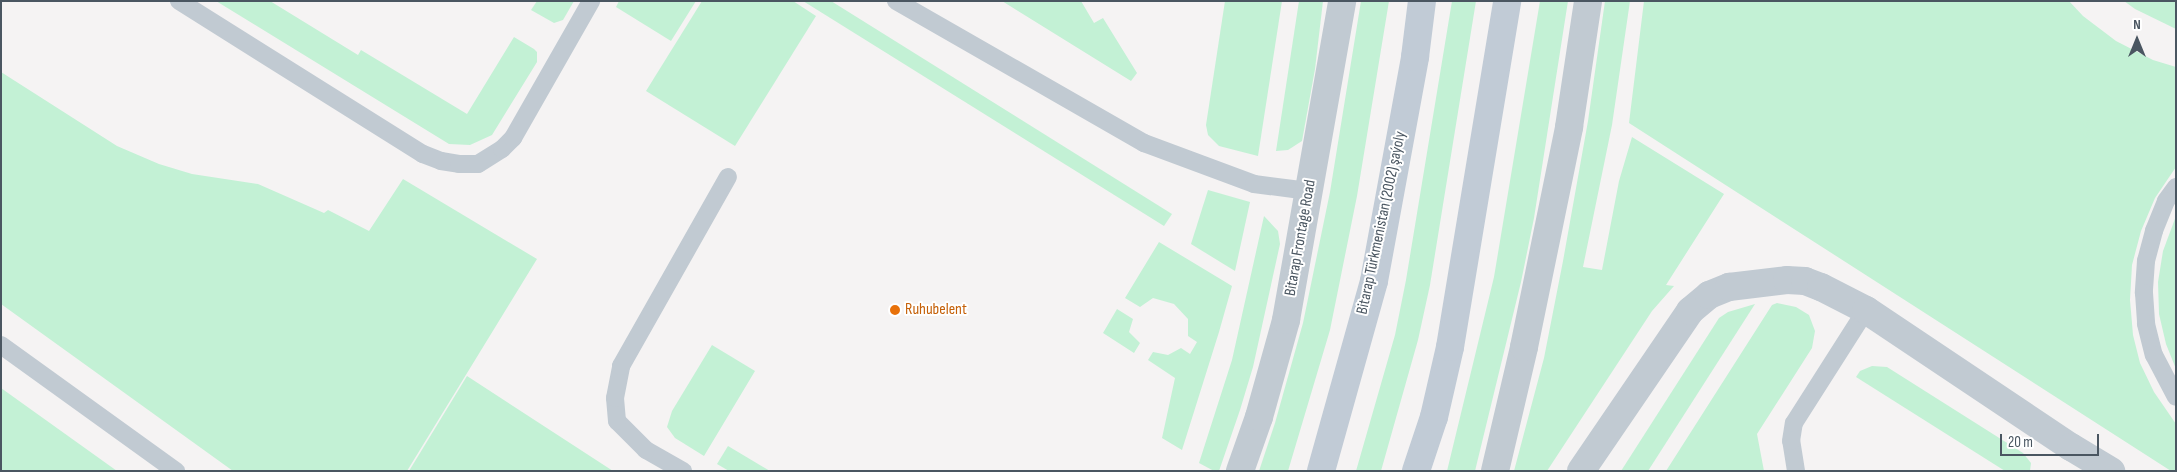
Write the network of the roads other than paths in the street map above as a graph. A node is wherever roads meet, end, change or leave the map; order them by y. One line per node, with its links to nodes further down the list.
1 (179, 1): 2 (lane)
2 (591, 1)
3 (896, 1): 10 (lane)
4 (1342, 1): 10 (street, Bitarap Frontage Road)
5 (1422, 1): 17 (main road, Bitarap Türkmenistan (2002) şaýoly)
6 (1507, 1): 18 (main road)
7 (1588, 1): 19 (street)
8 (728, 177): 15 (lane)
9 (2176, 187): 13 (lane)
10 (1309, 191): 16 (street, Bitarap Frontage Road)
11 (1866, 310): 20 (street); 21 (lane); 22 (street)
12 (1, 345): 14 (lane)
13 (2176, 397)
14 (176, 471)
15 (683, 471)
16 (1240, 471)
17 (1321, 471)
18 (1416, 471)
19 (1495, 471)
20 (1582, 471)
21 (1796, 471)
22 (2111, 471)

